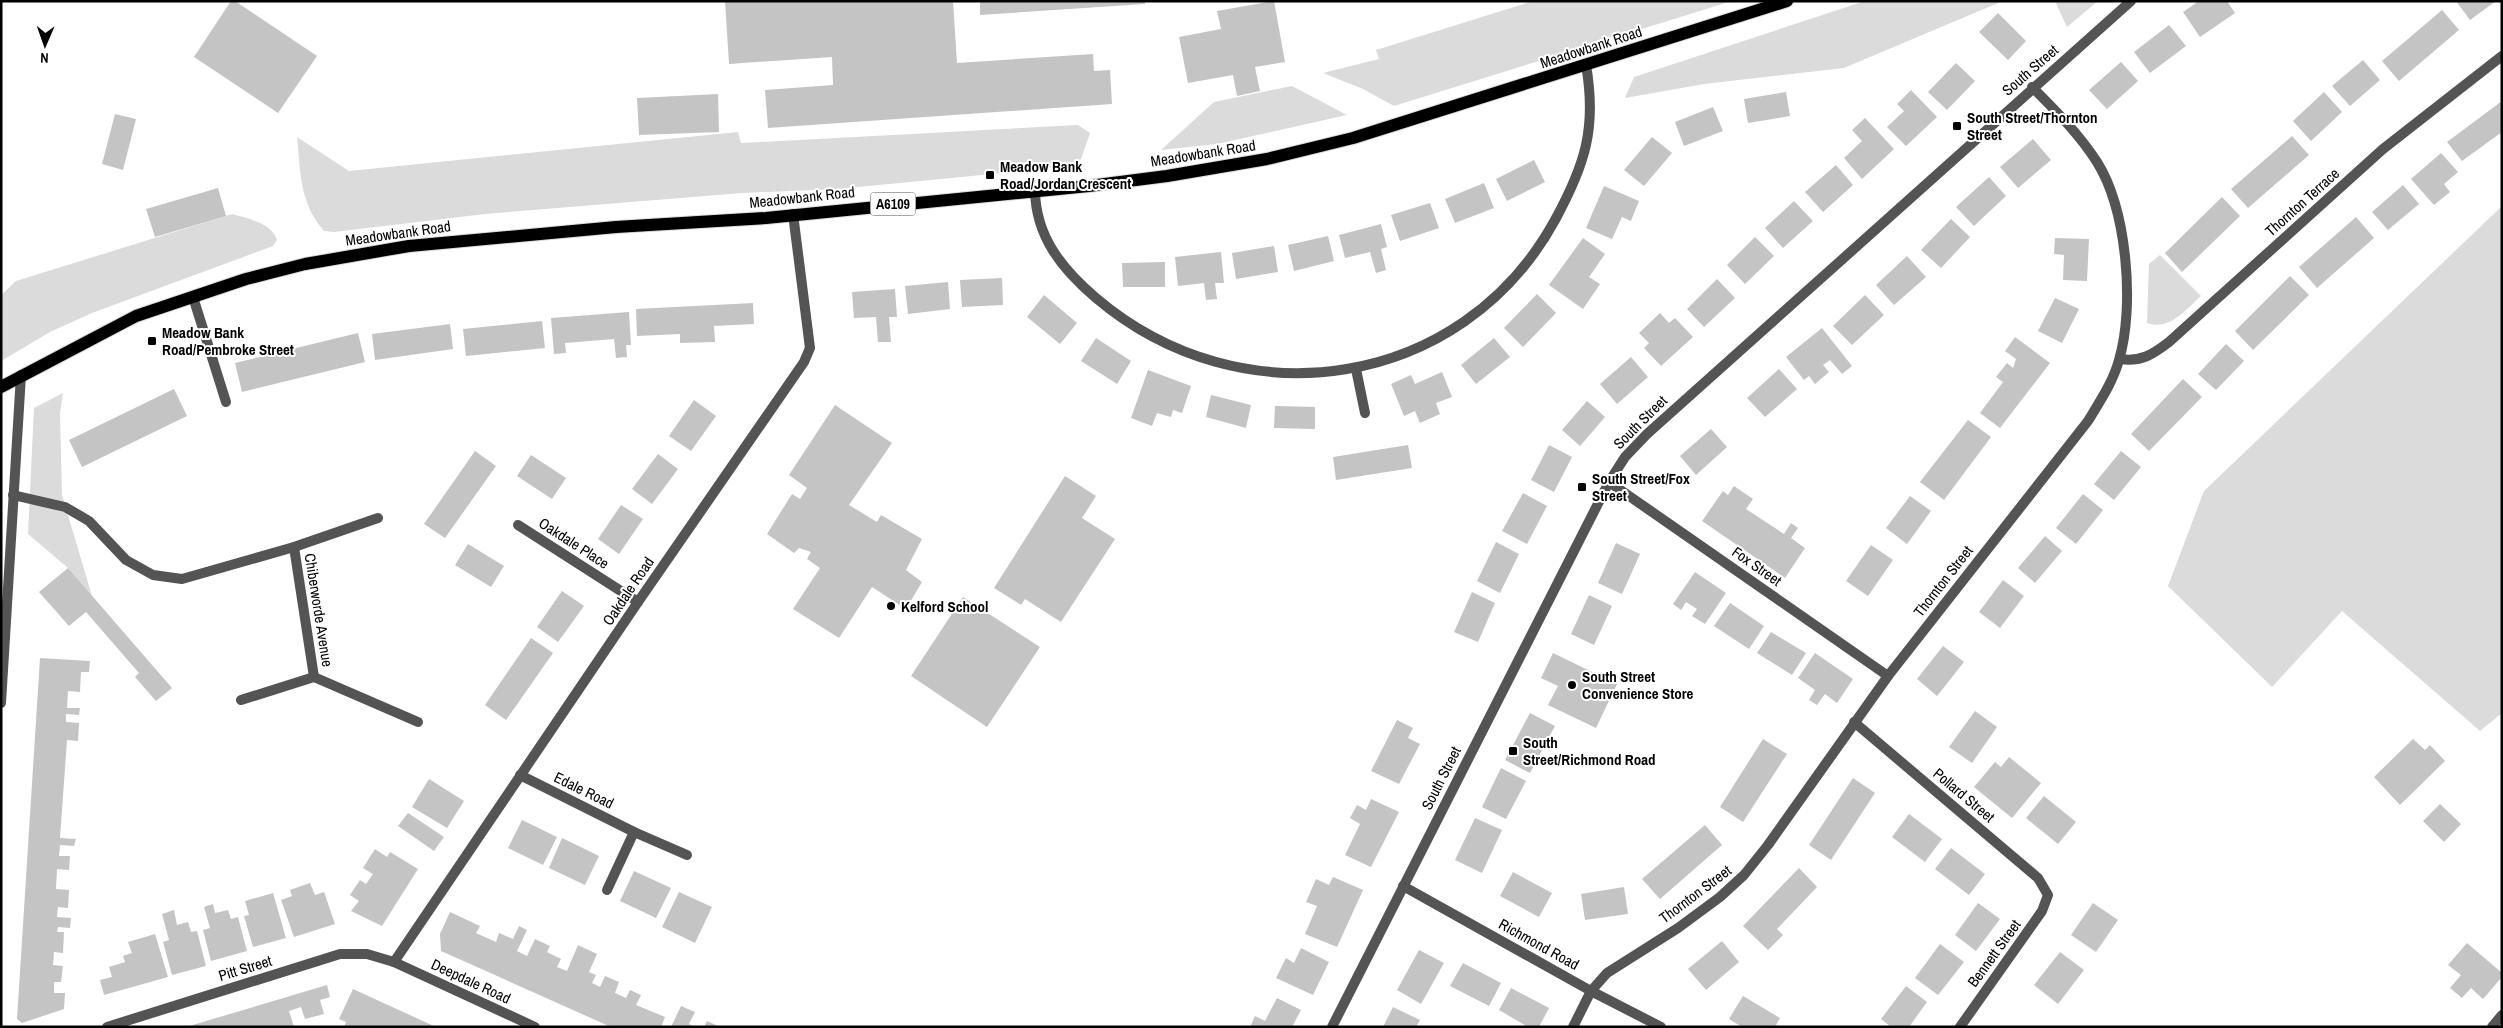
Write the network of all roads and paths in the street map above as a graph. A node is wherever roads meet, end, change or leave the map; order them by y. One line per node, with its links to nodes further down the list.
1 (1788, 1): 4 (main road, Meadowbank Road / A6109)
2 (2131, 1): 5 (street, South Street)
3 (2502, 56): 9 (street, Thornton Terrace)
4 (1586, 65): 6 (main road, Meadowbank Road / A6109); 10 (street)
5 (2032, 87): 9 (street, Thornton Street); 15 (street, South Street)
6 (1035, 191): 7 (main road, Meadowbank Road / A6109); 10 (street)
7 (793, 214): 8 (main road, Meadowbank Road / A6109); 20 (street, Oakdale Road)
8 (193, 297): 11 (main road, Meadowbank Road / A6109); 13 (street)
9 (2120, 359): 21 (street, Thornton Street)
10 (1356, 369): 14 (street)
11 (21, 375): 12 (main road, Meadowbank Road / A6109); 16 (street)
12 (1, 387)
13 (226, 402)
14 (1365, 413)
15 (1609, 482): 21 (street, Fox Street); 30 (street, South Street)
16 (14, 495): 19 (street, Chiberworde Avenue); 24 (street)
17 (378, 518): 19 (street, Chiberworde Avenue)
18 (518, 525): 20 (street, Oakdale Place)
19 (294, 547): 22 (street, Chiberworde Avenue)
20 (638, 602): 27 (street, Oakdale Road)
21 (1888, 676): 26 (street, Thornton Street)
22 (314, 677): 23 (street, Chiberworde Avenue); 25 (street, Chiberworde Avenue)
23 (241, 700)
24 (1, 702)
25 (418, 722)
26 (1854, 722): 32 (street, Pollard Street); 34 (street, Thornton Street)
27 (520, 775): 28 (street, Edale Road); 33 (street, Oakdale Road)
28 (634, 832): 29 (street, Edale Road); 31 (street)
29 (687, 855)
30 (1403, 886): 34 (street, Richmond Road); 38 (street, South Street)
31 (607, 890)
32 (2048, 895): 41 (street, Bennett Street)
33 (394, 962): 36 (street, Pitt Street); 37 (street, Deepdale Road)
34 (1591, 991): 39 (street, Thornton Street); 40 (street, Richmond Road)
35 (2502, 1015): 42 (street)
36 (107, 1027)
37 (535, 1027)
38 (1332, 1027)
39 (1572, 1027)
40 (1661, 1027)
41 (1960, 1027)
42 (2492, 1027)

